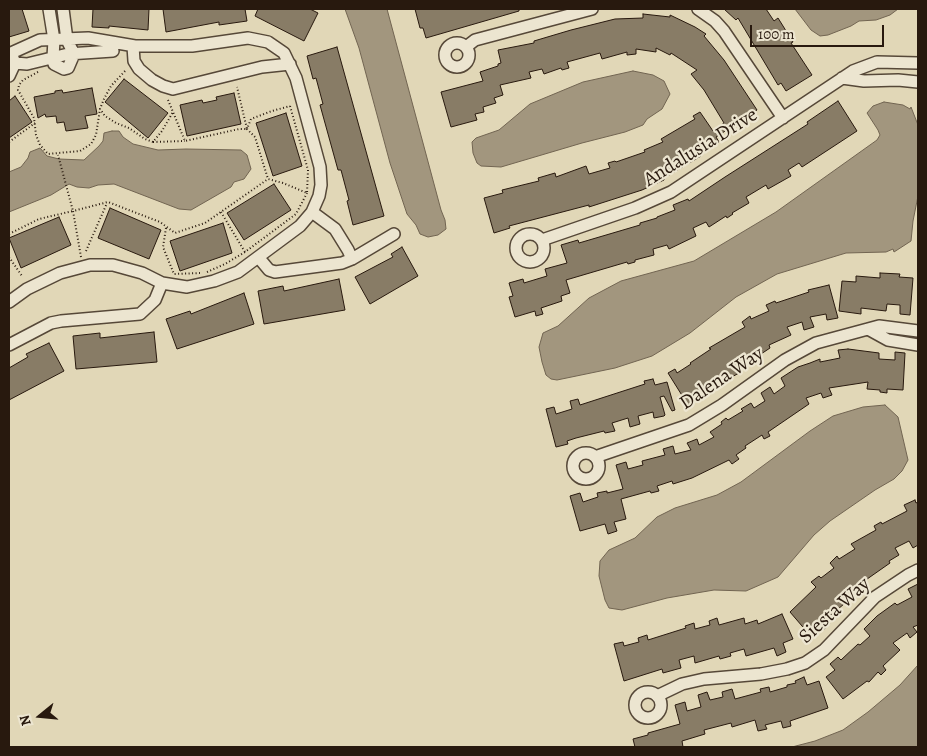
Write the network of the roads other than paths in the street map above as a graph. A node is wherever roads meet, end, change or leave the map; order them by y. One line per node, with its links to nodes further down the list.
1 (49, 9): 5 (street)
2 (63, 9): 6 (street)
3 (592, 9): 9 (street)
4 (698, 9): 18 (street)
5 (53, 40): 6 (street); 11 (street); 12 (street)
6 (67, 40): 8 (street); 10 (street)
7 (133, 46): 8 (street); 14 (street); 14 (street)
8 (117, 47): 10 (street)
9 (466, 47)
10 (75, 54): 12 (street)
11 (12, 57): 12 (street); 15 (street)
12 (52, 57)
13 (918, 63): 16 (street, Andalusia Drive)
14 (290, 64): 19 (street)
15 (9, 76)
16 (842, 78): 17 (street); 18 (street, Andalusia Drive)
17 (918, 82)
18 (783, 118): 21 (street, Andalusia Drive)
19 (312, 212): 22 (street); 23 (street)
20 (394, 234): 23 (street)
21 (542, 240)
22 (259, 258): 23 (street); 24 (street)
23 (352, 259)
24 (162, 283): 25 (street); 28 (street)
25 (9, 302)
26 (868, 329): 27 (street, Dalena Way); 29 (street); 30 (street, Dalena Way)
27 (918, 330)
28 (9, 345)
29 (918, 345)
30 (595, 457)
31 (918, 570): 32 (street, Siesta Way)
32 (657, 696)

